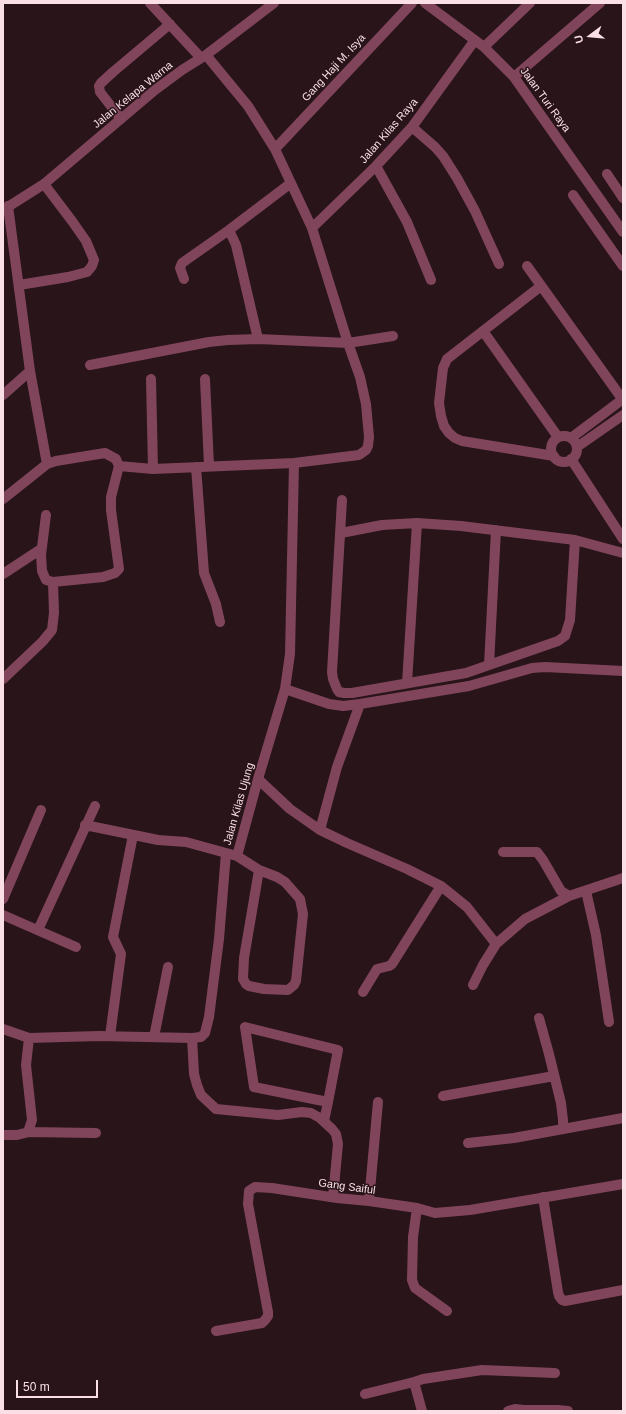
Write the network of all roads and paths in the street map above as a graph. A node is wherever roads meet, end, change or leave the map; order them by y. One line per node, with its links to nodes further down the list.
1 (412, 3): 14 (street, Gang Haji M. Isya)
2 (530, 3): 9 (street)
3 (600, 3): 11 (street)
4 (156, 5): 7 (street)
5 (268, 5): 10 (street, Jalan Kelapa Warna)
6 (431, 5): 8 (street, Jalan Turi Raya)
7 (170, 24): 10 (street); 12 (street)
8 (475, 40): 9 (street, Jalan Turi Raya); 13 (street, Jalan Kilas Raya)
9 (484, 47): 11 (street, Jalan Turi Raya)
10 (203, 57): 12 (street, Jalan Kelapa Warna); 14 (street)
11 (514, 77): 24 (street, Jalan Turi Raya)
12 (121, 119): 18 (street, Jalan Kelapa Warna)
13 (412, 127): 15 (street, Jalan Kilas Raya); 25 (street)
14 (275, 150): 17 (street)
15 (376, 166): 22 (street, Jalan Kilas Raya); 29 (street)
16 (607, 174): 20 (street)
17 (291, 183): 22 (street); 23 (street)
18 (44, 184): 21 (street, Jalan Kelapa Warna); 30 (street)
19 (573, 195): 27 (street)
20 (623, 198)
21 (6, 208): 30 (street)
22 (312, 228): 35 (street)
23 (229, 230): 28 (street); 34 (street)
24 (623, 232)
25 (499, 264)
26 (527, 266): 31 (street)
27 (623, 266)
28 (184, 279)
29 (431, 280)
30 (19, 285): 37 (street)
31 (541, 286): 32 (street); 41 (street)
32 (483, 331): 43 (street); 46 (street)
33 (393, 336): 35 (street)
34 (258, 339): 35 (street); 36 (street)
35 (348, 343): 48 (street)
36 (90, 365)
37 (30, 371): 40 (street); 49 (street)
38 (151, 379): 53 (street)
39 (205, 380): 51 (street)
40 (3, 395)
41 (623, 400): 44 (street)
42 (623, 415): 45 (street)
43 (558, 437): 44 (street); 46 (street)
44 (571, 438): 45 (street)
45 (577, 447): 47 (street)
46 (554, 456): 47 (street)
47 (571, 459): 60 (street)
48 (294, 463): 51 (street); 71 (street, Jalan Kilas Ujung)
49 (47, 464): 50 (street); 54 (street)
50 (119, 466): 53 (street); 65 (street)
51 (209, 466): 52 (street)
52 (196, 467): 53 (street); 66 (street)
53 (153, 469)
54 (3, 500)
55 (342, 500): 59 (street)
56 (46, 515): 62 (street)
57 (417, 523): 58 (street); 59 (street); 70 (street)
58 (496, 530): 61 (street); 67 (street)
59 (341, 533): 70 (street)
60 (623, 539)
61 (575, 540): 63 (street); 67 (street)
62 (41, 549): 64 (street); 65 (street)
63 (623, 553)
64 (3, 574)
65 (53, 582): 69 (street)
66 (220, 622)
67 (488, 665): 70 (street)
68 (623, 671): 72 (street)
69 (3, 679)
70 (407, 683)
71 (285, 689): 72 (street); 73 (street, Jalan Kilas Ujung)
72 (360, 704): 77 (street)
73 (258, 779): 77 (street); 81 (street, Jalan Kilas Ujung)
74 (95, 806): 76 (street)
75 (41, 810): 87 (street)
76 (85, 825): 78 (street); 89 (street)
77 (320, 830): 84 (street)
78 (133, 835): 80 (street); 98 (street)
79 (503, 852): 86 (street)
80 (226, 853): 81 (street); 101 (street)
81 (237, 856): 82 (street, Jalan Kilas Ujung)
82 (259, 870): 82 (street, Jalan Kilas Ujung)
83 (623, 878): 85 (street)
84 (441, 886): 90 (street); 94 (street)
85 (586, 891): 86 (street); 96 (street)
86 (569, 896): 90 (street)
87 (3, 899)
88 (3, 915): 89 (street)
89 (38, 930): 91 (street)
90 (496, 944): 93 (street)
91 (76, 947)
92 (168, 967): 99 (street)
93 (473, 985)
94 (363, 992)
95 (539, 1018): 102 (street)
96 (609, 1022)
97 (3, 1029): 100 (street)
98 (110, 1036): 99 (street); 100 (street)
99 (154, 1037): 101 (street)
100 (29, 1038): 109 (street)
101 (192, 1038): 107 (street)
102 (554, 1076): 103 (street); 108 (street)
103 (443, 1096)
104 (328, 1102): 104 (street); 107 (street)
105 (378, 1102): 116 (street)
106 (623, 1118): 108 (street)
107 (324, 1122): 114 (street)
108 (563, 1128): 112 (street)
109 (28, 1132): 110 (street); 111 (street)
110 (96, 1133)
111 (3, 1135)
112 (468, 1143)
113 (623, 1184): 115 (street, Gang Saiful)
114 (333, 1197): 116 (street, Gang Saiful); 120 (street, Gang Saiful)
115 (543, 1197): 117 (street, Gang Saiful); 118 (street)
116 (369, 1201): 117 (street, Gang Saiful)
117 (417, 1208): 119 (street)
118 (623, 1290)
119 (447, 1311)
120 (216, 1331)
121 (555, 1373): 122 (street)
122 (414, 1382): 123 (street); 124 (street)
123 (365, 1394)
124 (422, 1411)
125 (508, 1411): 126 (street)
126 (524, 1411): 127 (street)
127 (568, 1411)

